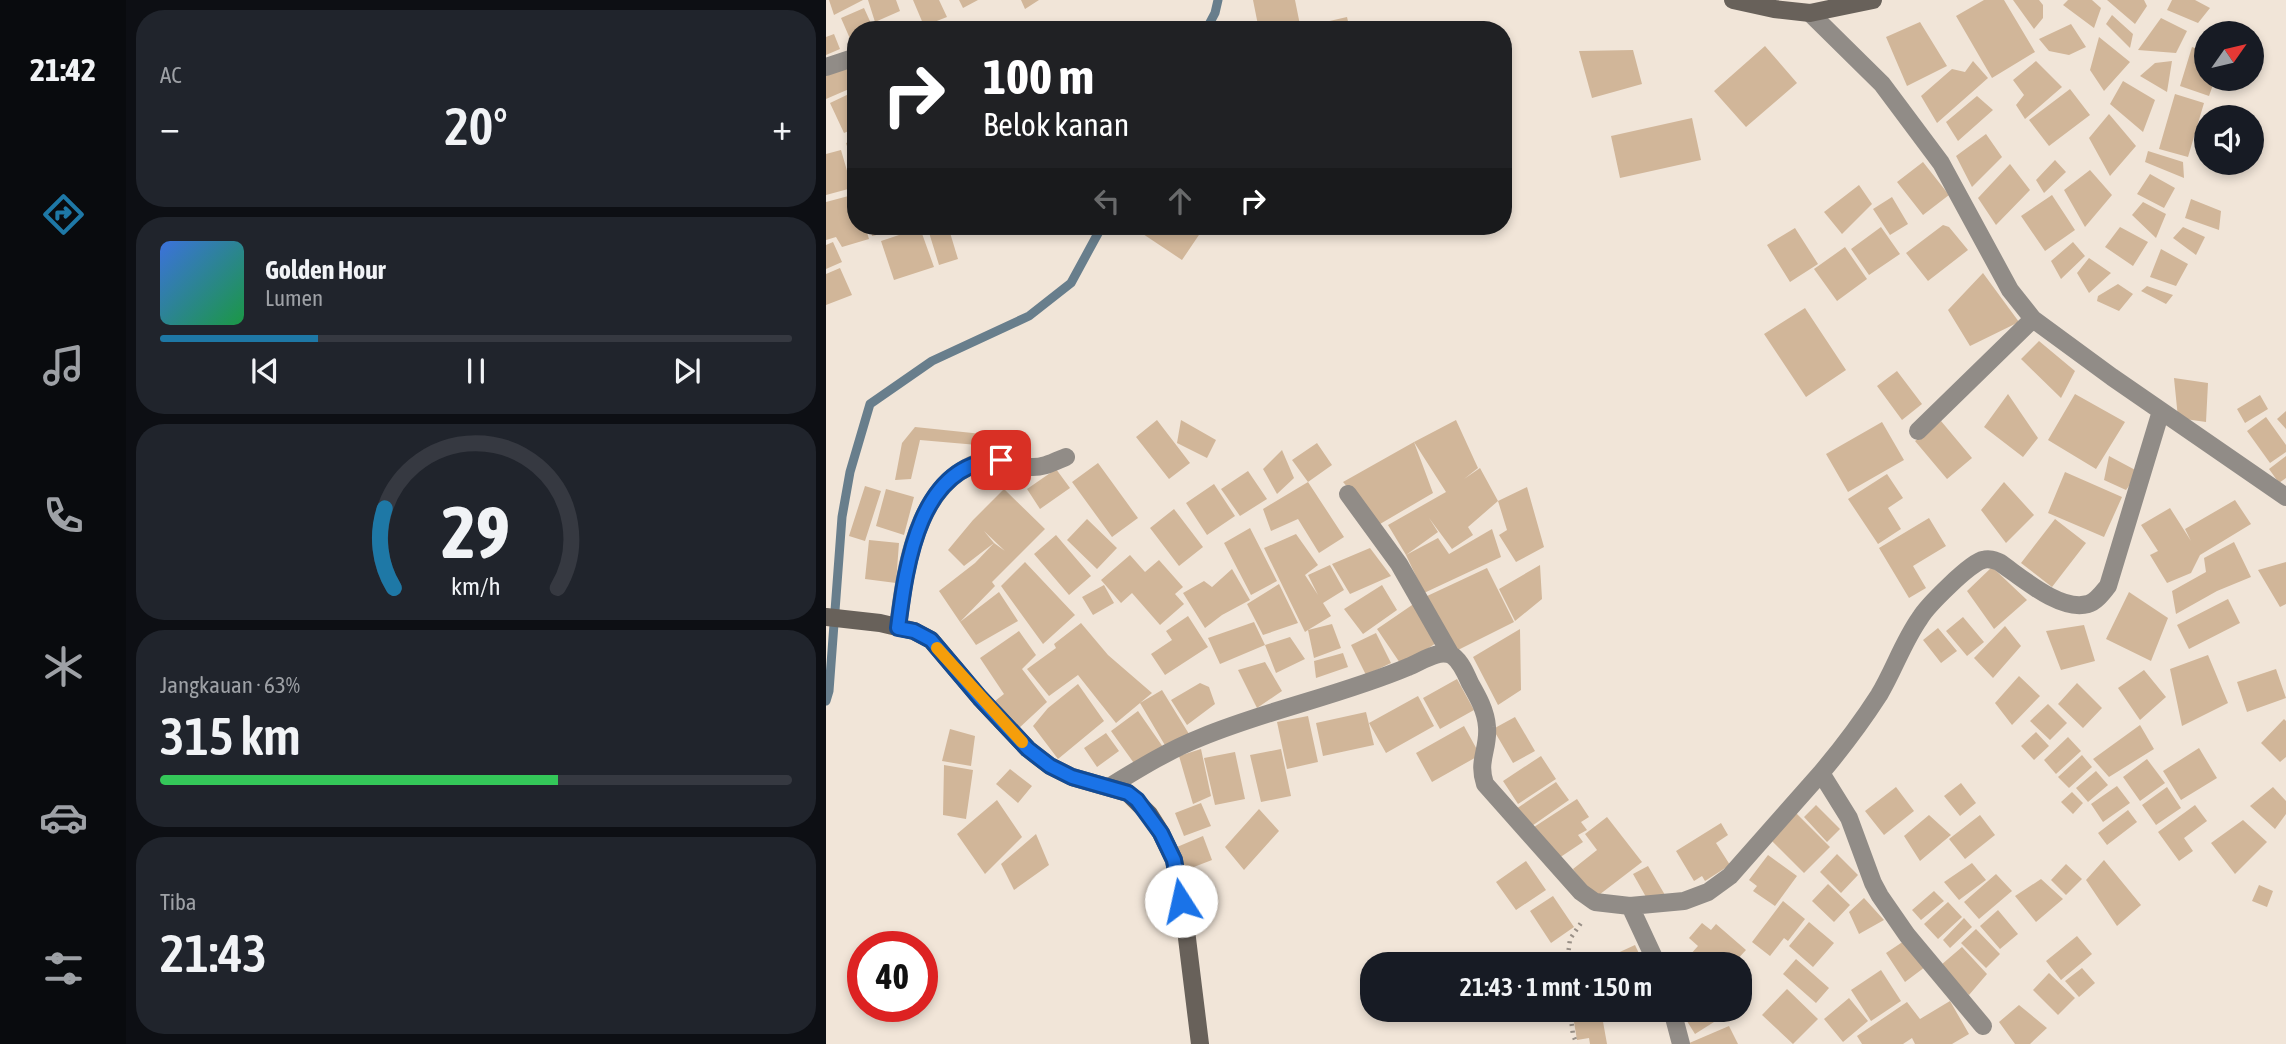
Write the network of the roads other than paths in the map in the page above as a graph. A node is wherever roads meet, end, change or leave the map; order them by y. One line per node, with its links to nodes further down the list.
1 (1733, 0): 3 (street)
2 (1873, 0): 3 (street)
3 (1810, 13): 6 (street)
4 (847, 60): 5 (street)
5 (826, 67)
6 (2033, 318): 7 (street); 8 (street)
7 (2161, 411): 11 (street); 15 (street)
8 (1917, 431)
9 (1066, 457): 13 (street)
10 (1348, 495): 14 (street)
11 (2286, 497)
12 (826, 617): 13 (street)
13 (898, 628): 16 (street)
14 (1451, 655): 16 (street); 17 (street)
15 (1821, 774): 17 (street); 20 (street)
16 (1109, 788): 21 (street)
17 (1630, 906): 18 (street)
18 (1651, 952)
19 (1675, 1022): 22 (street)
20 (1983, 1026)
21 (1200, 1044)
22 (1681, 1044)

